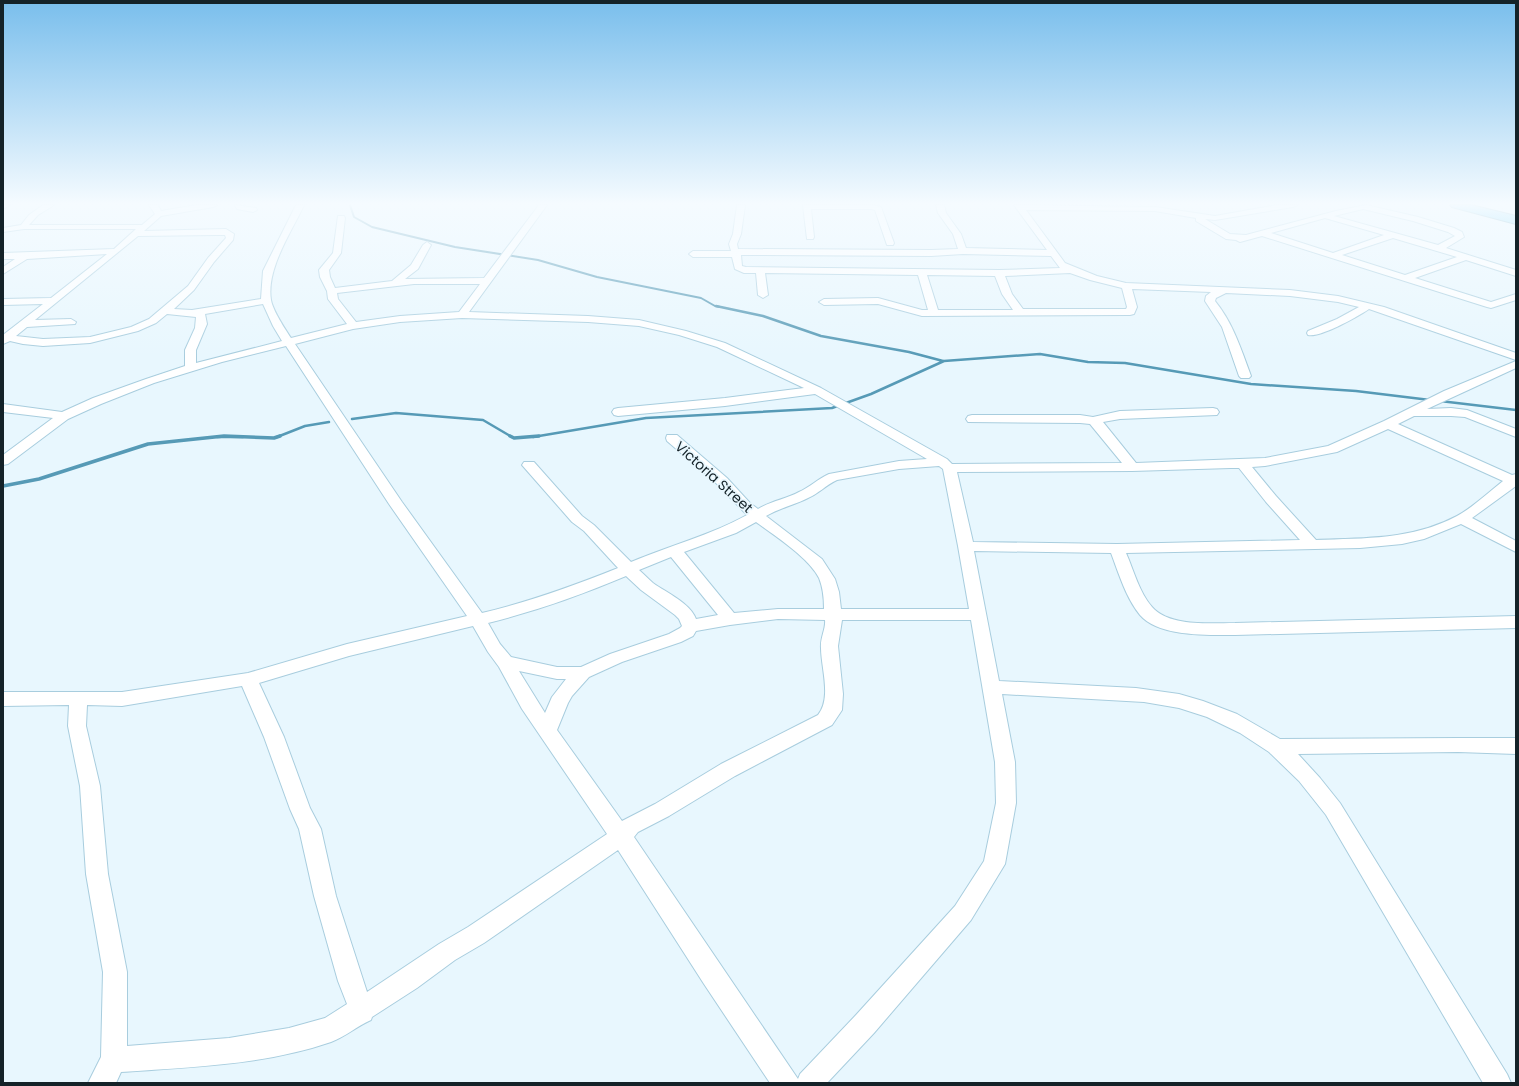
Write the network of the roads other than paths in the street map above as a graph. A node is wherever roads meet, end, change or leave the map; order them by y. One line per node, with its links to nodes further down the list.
1 (3, 256): 2 (street)
2 (25, 256): 3 (street); 17 (street)
3 (31, 256)
4 (110, 256): 30 (street)
5 (215, 256): 29 (street)
6 (275, 256): 32 (street)
7 (335, 256): 26 (street)
8 (421, 256): 23 (street)
9 (505, 256): 22 (street)
10 (737, 256): 15 (street)
11 (1053, 256): 16 (street)
12 (1337, 256): 21 (street)
13 (1461, 256): 14 (street)
14 (1465, 257): 19 (street); 21 (street)
15 (760, 270): 18 (street); 27 (street)
16 (1070, 270): 20 (street); 24 (street)
17 (3, 271)
18 (922, 272): 20 (street); 37 (street)
19 (1516, 272)
20 (999, 273): 38 (street)
21 (1406, 278): 28 (street)
22 (487, 280): 23 (street); 39 (street)
23 (395, 282): 26 (street)
24 (1126, 286): 25 (street); 38 (street)
25 (1225, 290): 34 (street); 49 (street)
26 (332, 291): 42 (street)
27 (763, 295)
28 (1516, 297)
29 (180, 298): 35 (street); 36 (street)
30 (52, 301): 31 (street); 41 (street)
31 (3, 302)
32 (266, 302): 36 (street); 45 (street)
33 (824, 302): 37 (street)
34 (1368, 306): 43 (street); 46 (street)
35 (166, 311): 36 (street); 44 (street)
36 (190, 312): 48 (street)
37 (934, 312): 38 (street)
38 (1020, 312)
39 (462, 315): 42 (street); 50 (street)
40 (71, 322): 41 (street)
41 (23, 324): 44 (street)
42 (353, 326): 45 (street)
43 (1312, 333)
44 (5, 339)
45 (287, 342): 48 (street); 78 (street)
46 (1516, 357)
47 (1516, 364): 52 (street)
48 (192, 367): 55 (street)
49 (1244, 376)
50 (817, 390): 53 (street); 64 (street)
51 (3, 408): 55 (street)
52 (1416, 411): 58 (street); 59 (street)
53 (618, 412)
54 (1213, 412): 57 (street)
55 (64, 416): 61 (street)
56 (972, 419): 57 (street)
57 (1094, 421): 65 (street)
58 (1388, 424): 62 (street); 66 (street)
59 (1516, 432)
60 (672, 438): 67 (street, Victoria Street)
61 (3, 461)
62 (1243, 464): 65 (street); 69 (street)
63 (530, 465): 74 (street)
64 (946, 465): 65 (street); 67 (street); 70 (street)
65 (1132, 467)
66 (1515, 480): 68 (street)
67 (756, 515): 73 (street); 75 (street, Victoria Street)
68 (1462, 519): 69 (street); 71 (street)
69 (1312, 544): 72 (street)
70 (966, 546): 72 (street); 76 (street)
71 (1516, 547)
72 (1117, 549): 79 (street)
73 (674, 550): 74 (street); 77 (street)
74 (629, 568): 78 (street); 80 (street)
75 (833, 614): 76 (street); 77 (street); 90 (street, Victoria Street)
76 (977, 615): 84 (street)
77 (730, 619): 80 (street)
78 (478, 620): 81 (street); 83 (street)
79 (1516, 622)
80 (690, 626): 82 (street)
81 (506, 664): 82 (street); 87 (street)
82 (583, 673): 87 (street)
83 (248, 679): 85 (street); 91 (street)
84 (993, 687): 89 (street); 95 (street)
85 (78, 698): 86 (street); 92 (street)
86 (3, 699)
87 (547, 731): 90 (street)
88 (1516, 746): 89 (street)
89 (1276, 747): 96 (street)
90 (621, 836): 91 (street, Victoria Street); 94 (street)
91 (362, 1010): 92 (street, Victoria Street)
92 (114, 1060): 93 (street)
93 (101, 1083)
94 (786, 1083)
95 (809, 1083)
96 (1498, 1083)

